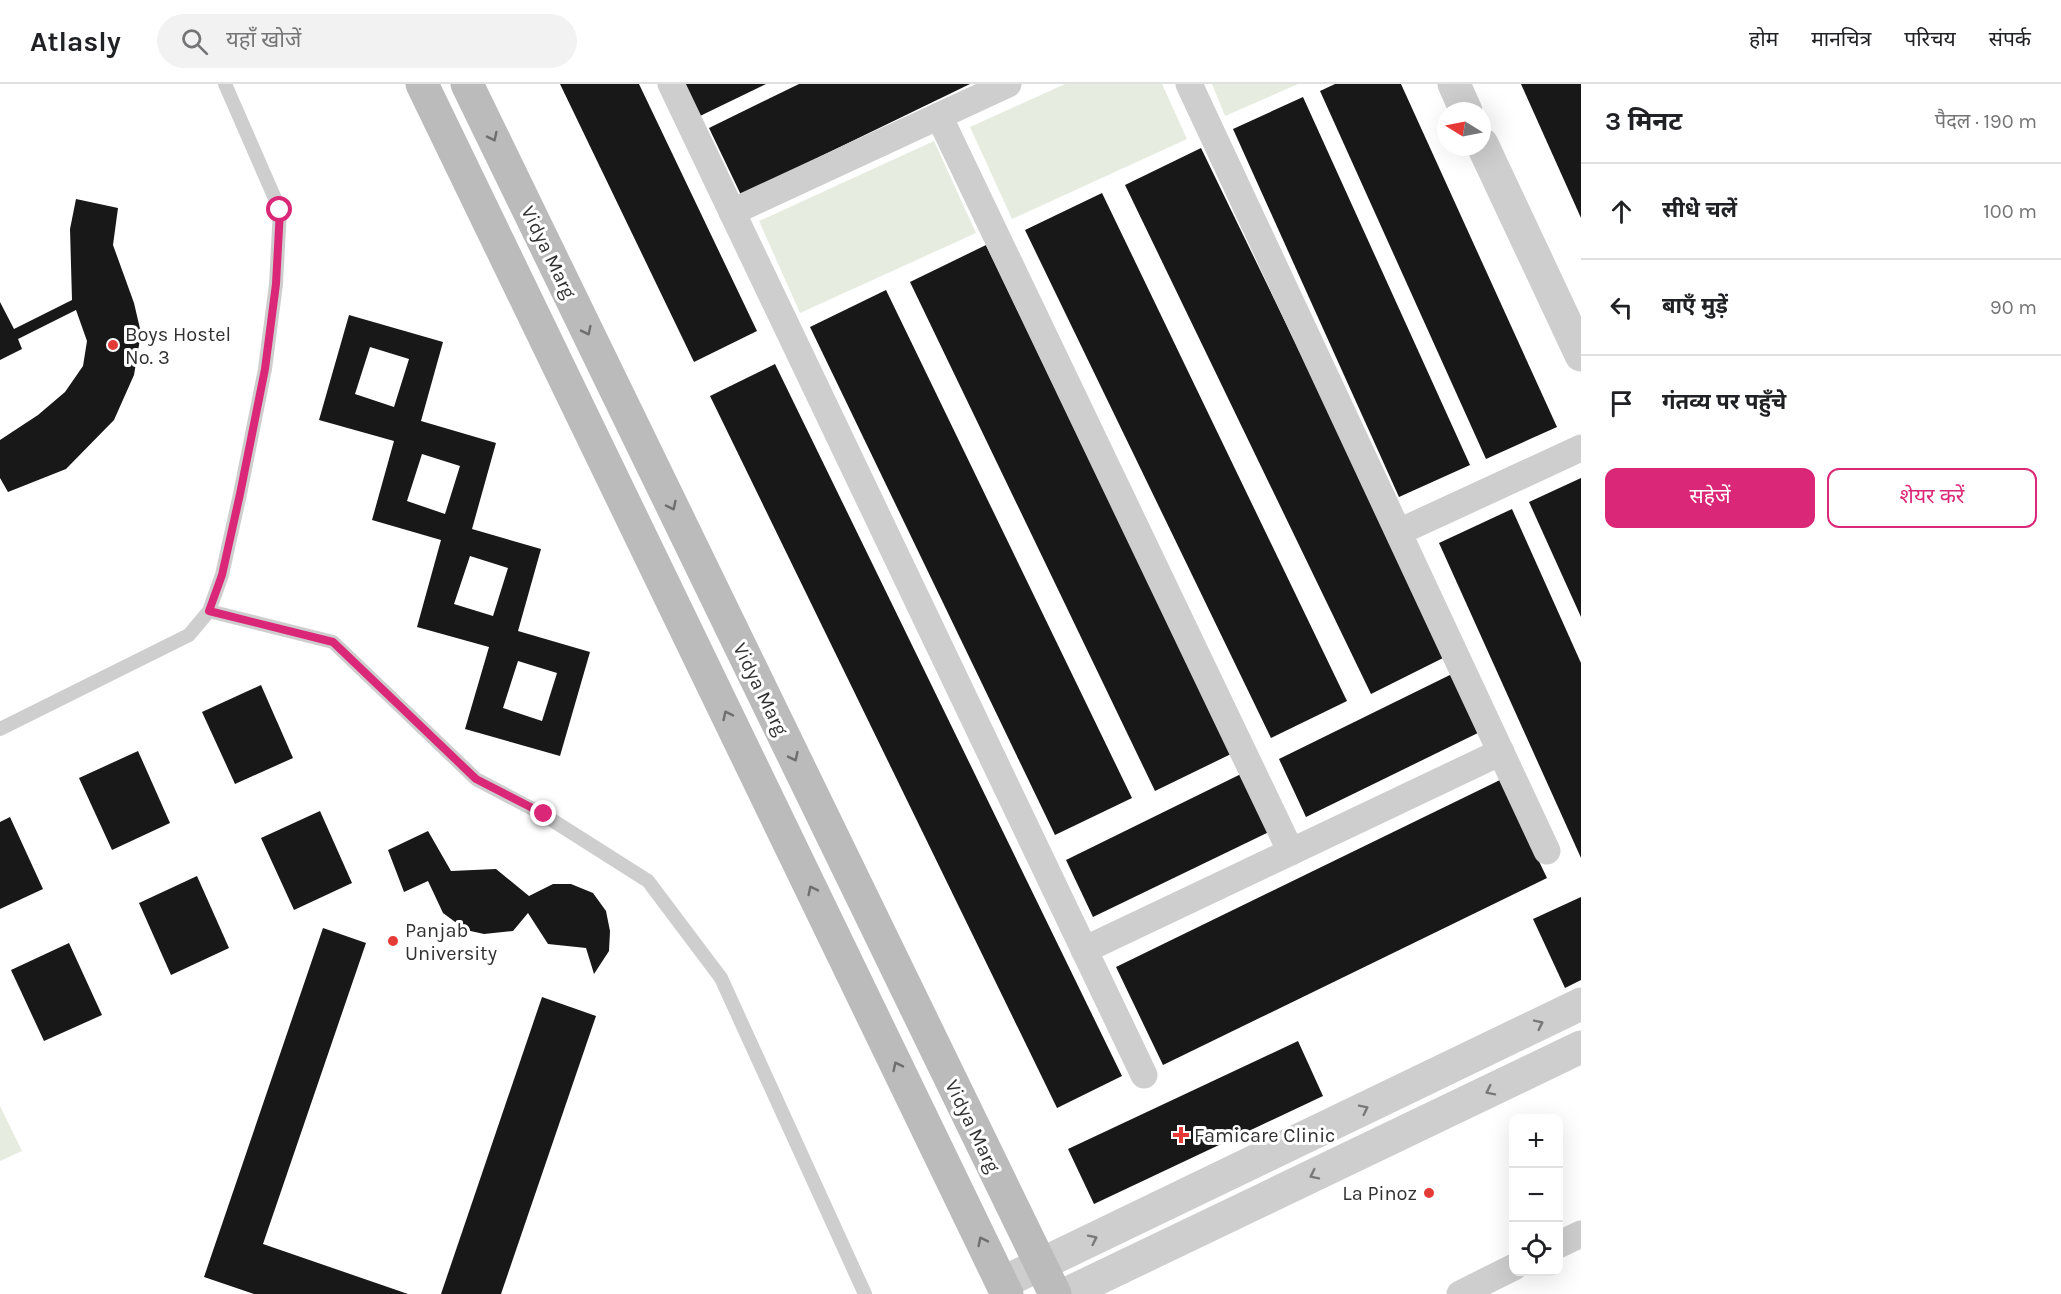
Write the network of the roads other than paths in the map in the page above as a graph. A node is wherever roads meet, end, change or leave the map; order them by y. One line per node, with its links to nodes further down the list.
1 (225, 84): 15 (lane)
2 (422, 84): 28 (main road, Vidya Marg, one-way to 2)
3 (467, 84): 26 (main road, Vidya Marg, one-way to 26)
4 (671, 84): 11 (street)
5 (1008, 84): 9 (street)
6 (1189, 84): 14 (street)
7 (1454, 84): 8 (street)
8 (1462, 102)
9 (939, 116): 11 (street); 19 (street)
10 (1488, 156): 12 (street)
11 (732, 212): 20 (street)
12 (1581, 355)
13 (1581, 448): 14 (street)
14 (1399, 532): 17 (street)
15 (209, 611): 16 (lane); 30 (lane)
16 (0, 729)
17 (1501, 752): 18 (street); 19 (street)
18 (1547, 851)
19 (1291, 852): 20 (street)
20 (1084, 950): 23 (street)
21 (1581, 1004): 26 (street, one-way to 21)
22 (1581, 1047): 32 (street, one-way to 32)
23 (1144, 1075)
24 (1581, 1234): 25 (street)
25 (1563, 1243)
26 (1040, 1264): 28 (street); 31 (main road, Vidya Marg)
27 (1509, 1271): 29 (street)
28 (1004, 1288)
29 (1466, 1293)
30 (865, 1294)
31 (1055, 1294)
32 (1065, 1294)

